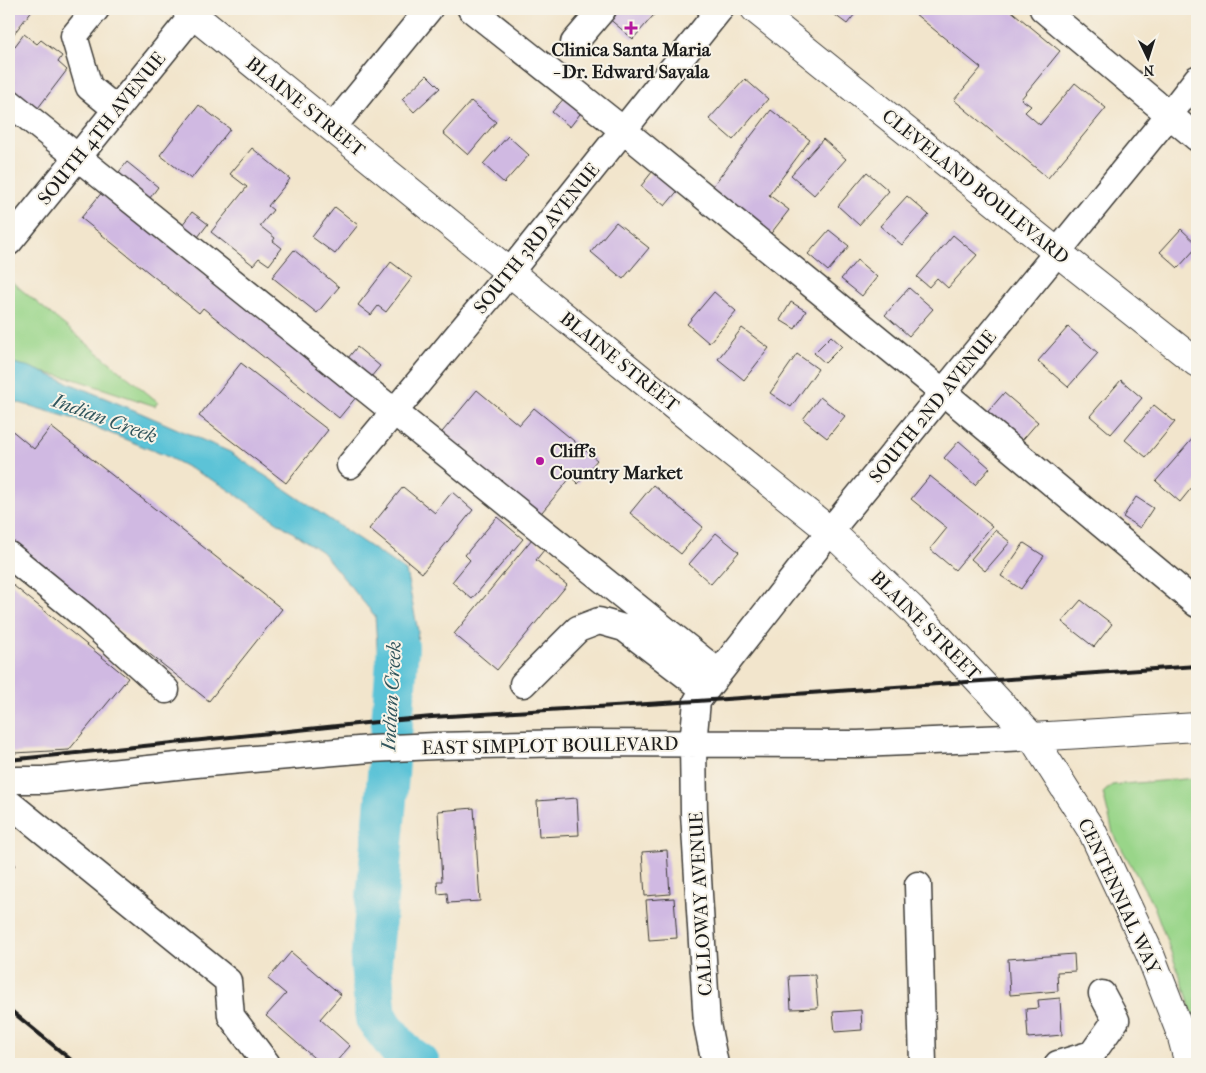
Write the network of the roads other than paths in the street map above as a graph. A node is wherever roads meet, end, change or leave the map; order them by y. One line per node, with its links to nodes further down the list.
1 (96, 9): 12 (street)
2 (429, 9): 14 (street)
3 (471, 9): 15 (street)
4 (603, 9): 9 (street)
5 (720, 9): 15 (street, SOUTH 3RD AVENUE)
6 (755, 9): 19 (main road, CLEVELAND BOULEVARD)
7 (1043, 9): 13 (street)
8 (190, 12): 12 (street, SOUTH 4TH AVENUE); 14 (main road, BLAINE STREET)
9 (574, 44)
10 (1197, 80): 13 (street, SOUTH 2ND AVENUE)
11 (9, 102): 17 (street)
12 (116, 109): 17 (street, SOUTH 4TH AVENUE)
13 (1170, 115): 16 (street); 19 (street, SOUTH 2ND AVENUE)
14 (332, 127): 20 (main road, BLAINE STREET)
15 (624, 130): 20 (street, SOUTH 3RD AVENUE); 22 (street)
16 (1197, 138)
17 (77, 158): 18 (street, SOUTH 4TH AVENUE); 23 (street)
18 (9, 242)
19 (1057, 252): 21 (main road, CLEVELAND BOULEVARD); 22 (street, SOUTH 2ND AVENUE)
20 (510, 272): 23 (street, SOUTH 3RD AVENUE); 25 (main road, BLAINE STREET)
21 (1197, 362)
22 (943, 392): 25 (street, SOUTH 2ND AVENUE); 27 (street)
23 (394, 412): 24 (street, SOUTH 3RD AVENUE); 28 (street)
24 (350, 464)
25 (830, 531): 28 (street, SOUTH 2ND AVENUE); 32 (main road, BLAINE STREET)
26 (9, 555): 30 (street)
27 (1197, 604)
28 (712, 681): 29 (street); 33 (street, SOUTH 2ND AVENUE)
29 (523, 684)
30 (166, 690)
31 (1197, 726): 32 (main road)
32 (1032, 737): 33 (street, EAST SIMPLOT BOULEVARD); 42 (main road, CENTENNIAL WAY)
33 (693, 744): 34 (street, EAST SIMPLOT BOULEVARD); 39 (street, CALLOWAY AVENUE)
34 (9, 780)
35 (9, 803): 38 (street)
36 (918, 885): 40 (street)
37 (1102, 994): 41 (street)
38 (267, 1064)
39 (715, 1064)
40 (923, 1064)
41 (1058, 1064)
42 (1189, 1064)

